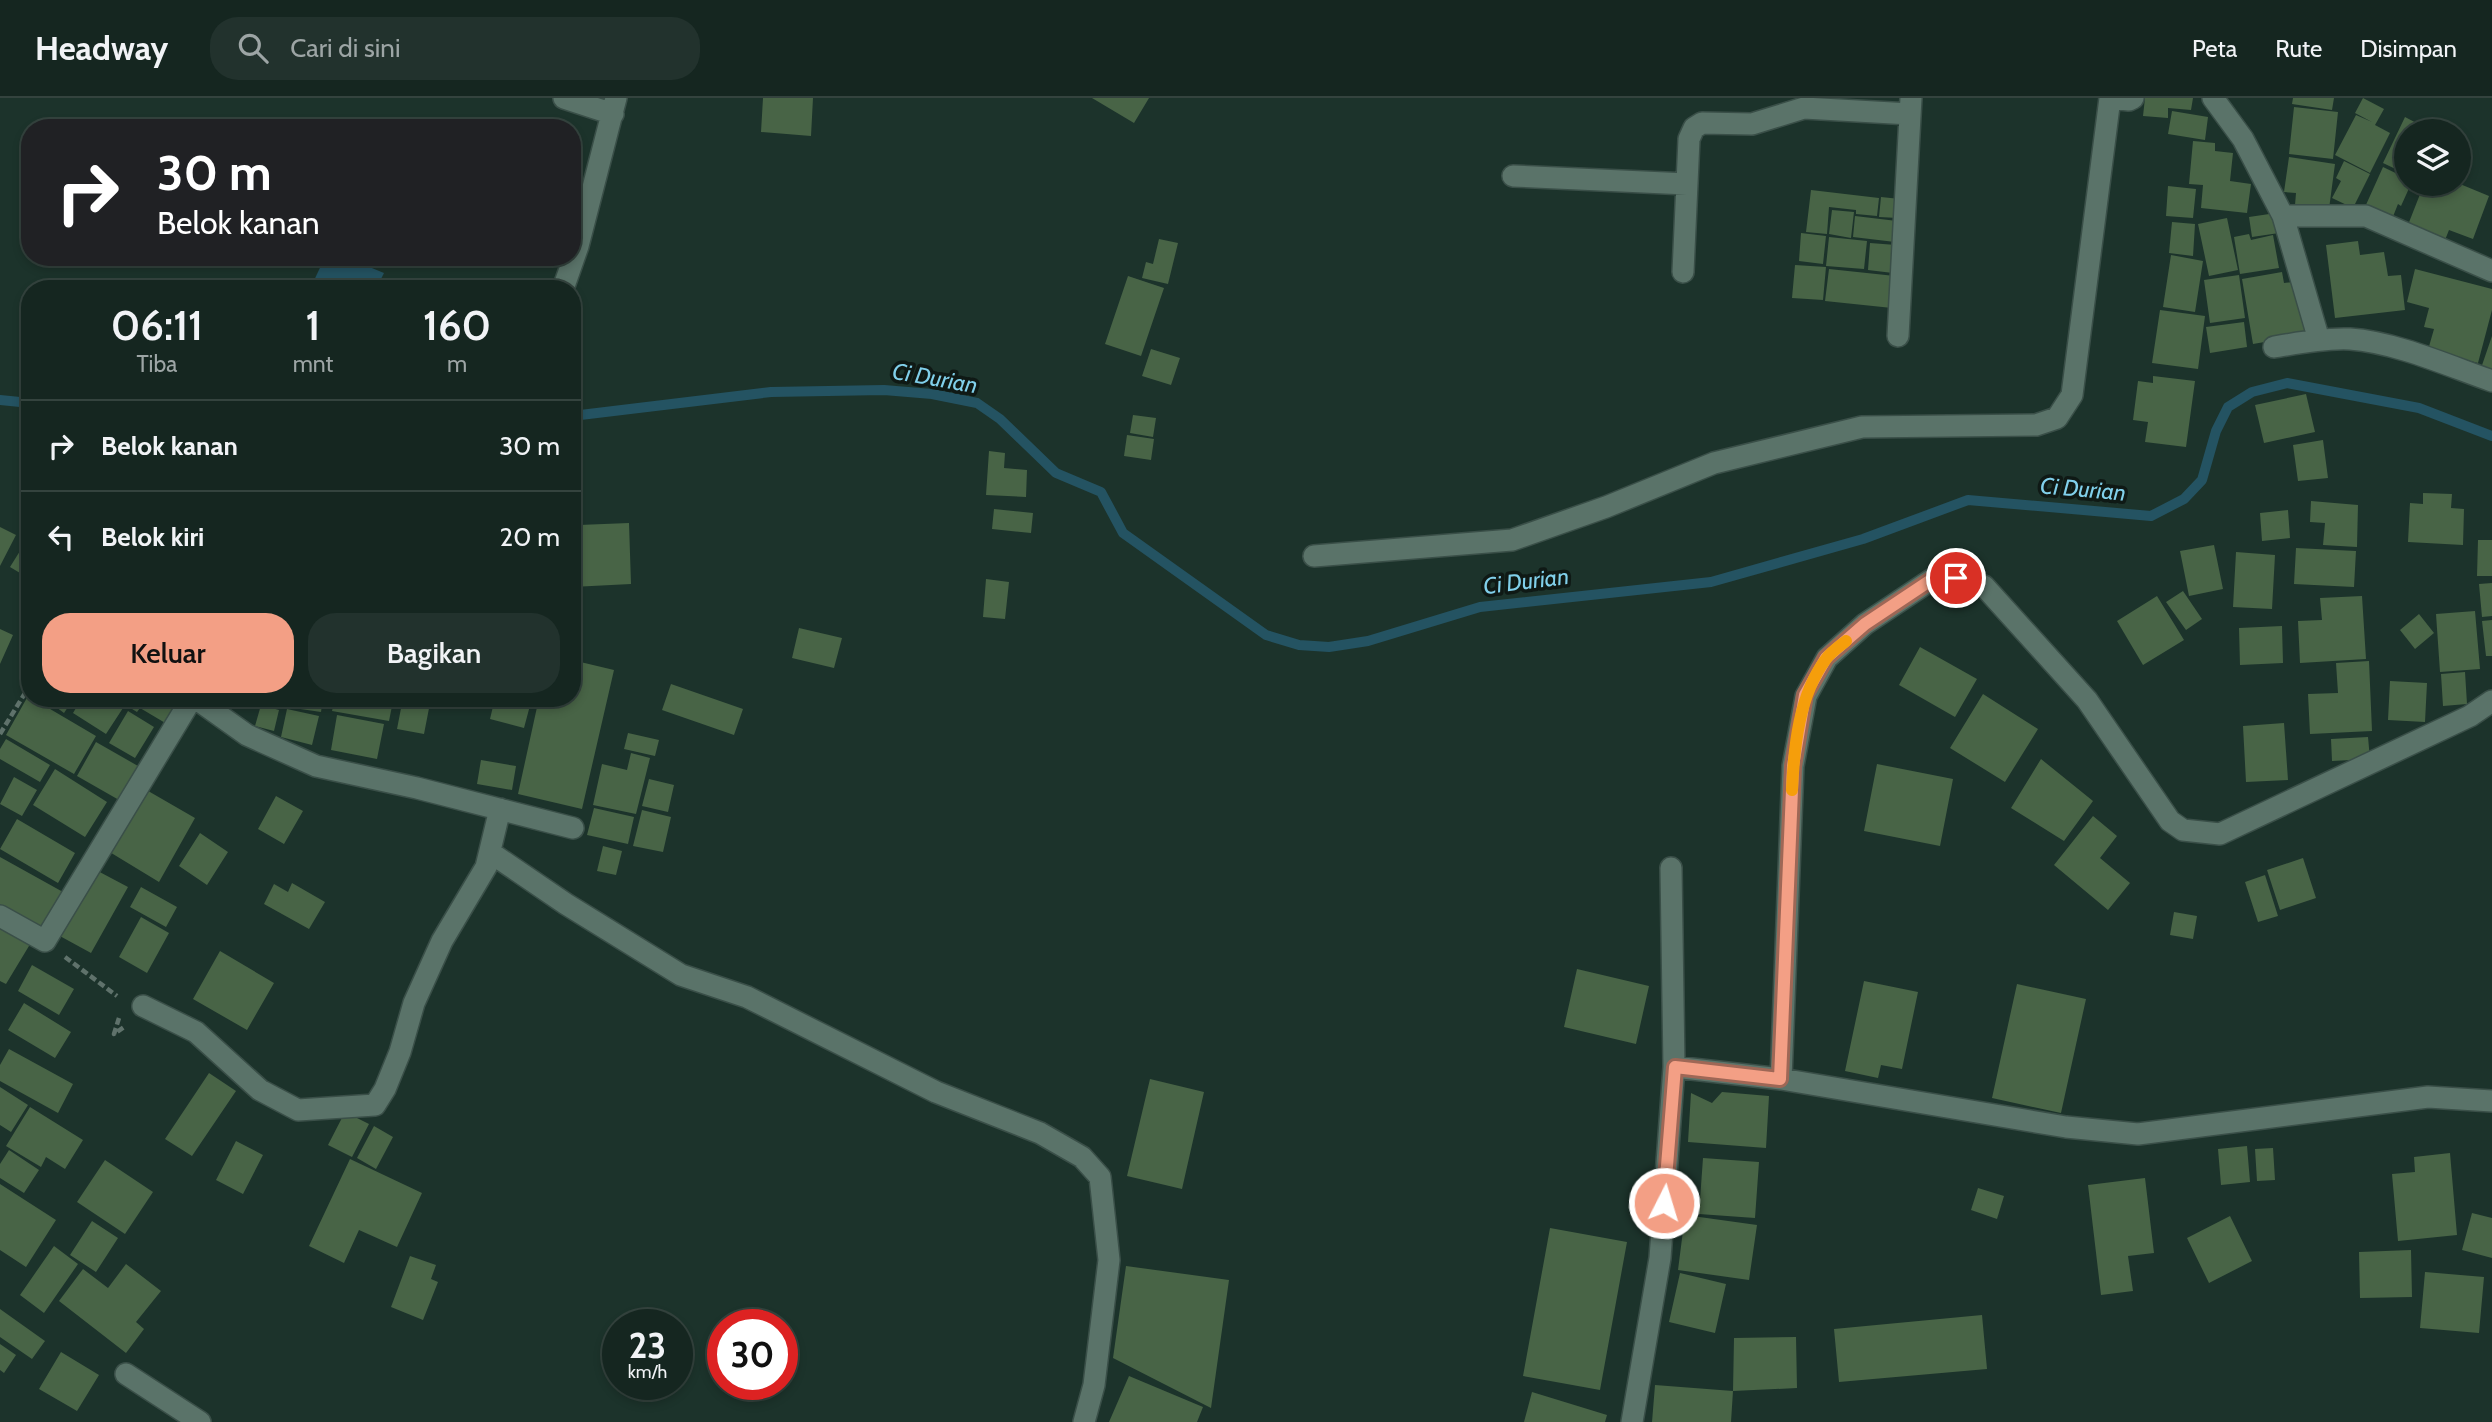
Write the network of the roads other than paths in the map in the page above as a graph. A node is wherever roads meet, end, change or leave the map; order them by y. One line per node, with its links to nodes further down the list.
1 (564, 98): 5 (street)
2 (2110, 98): 3 (street); 17 (street)
3 (2133, 98)
4 (2213, 98): 9 (street)
5 (614, 106): 10 (street)
6 (1910, 106): 8 (street); 13 (street)
7 (1513, 176): 8 (street)
8 (1687, 184): 12 (street)
9 (2283, 216): 11 (street); 14 (street)
10 (581, 234)
11 (2492, 271)
12 (1683, 272)
13 (1898, 337)
14 (2319, 340): 15 (street); 16 (street)
15 (2274, 347)
16 (2492, 381)
17 (1314, 556)
18 (2492, 701): 28 (street)
19 (188, 707): 25 (street)
20 (206, 707): 21 (street)
21 (500, 809): 22 (street); 23 (street)
22 (573, 828)
23 (491, 853): 26 (street); 32 (street)
24 (1671, 868): 27 (street)
25 (0, 916)
26 (130, 1004)
27 (1675, 1067): 28 (street); 33 (street)
28 (1780, 1079): 29 (street)
29 (2492, 1101)
30 (126, 1374): 31 (street)
31 (200, 1422)
32 (1084, 1422)
33 (1632, 1422)

